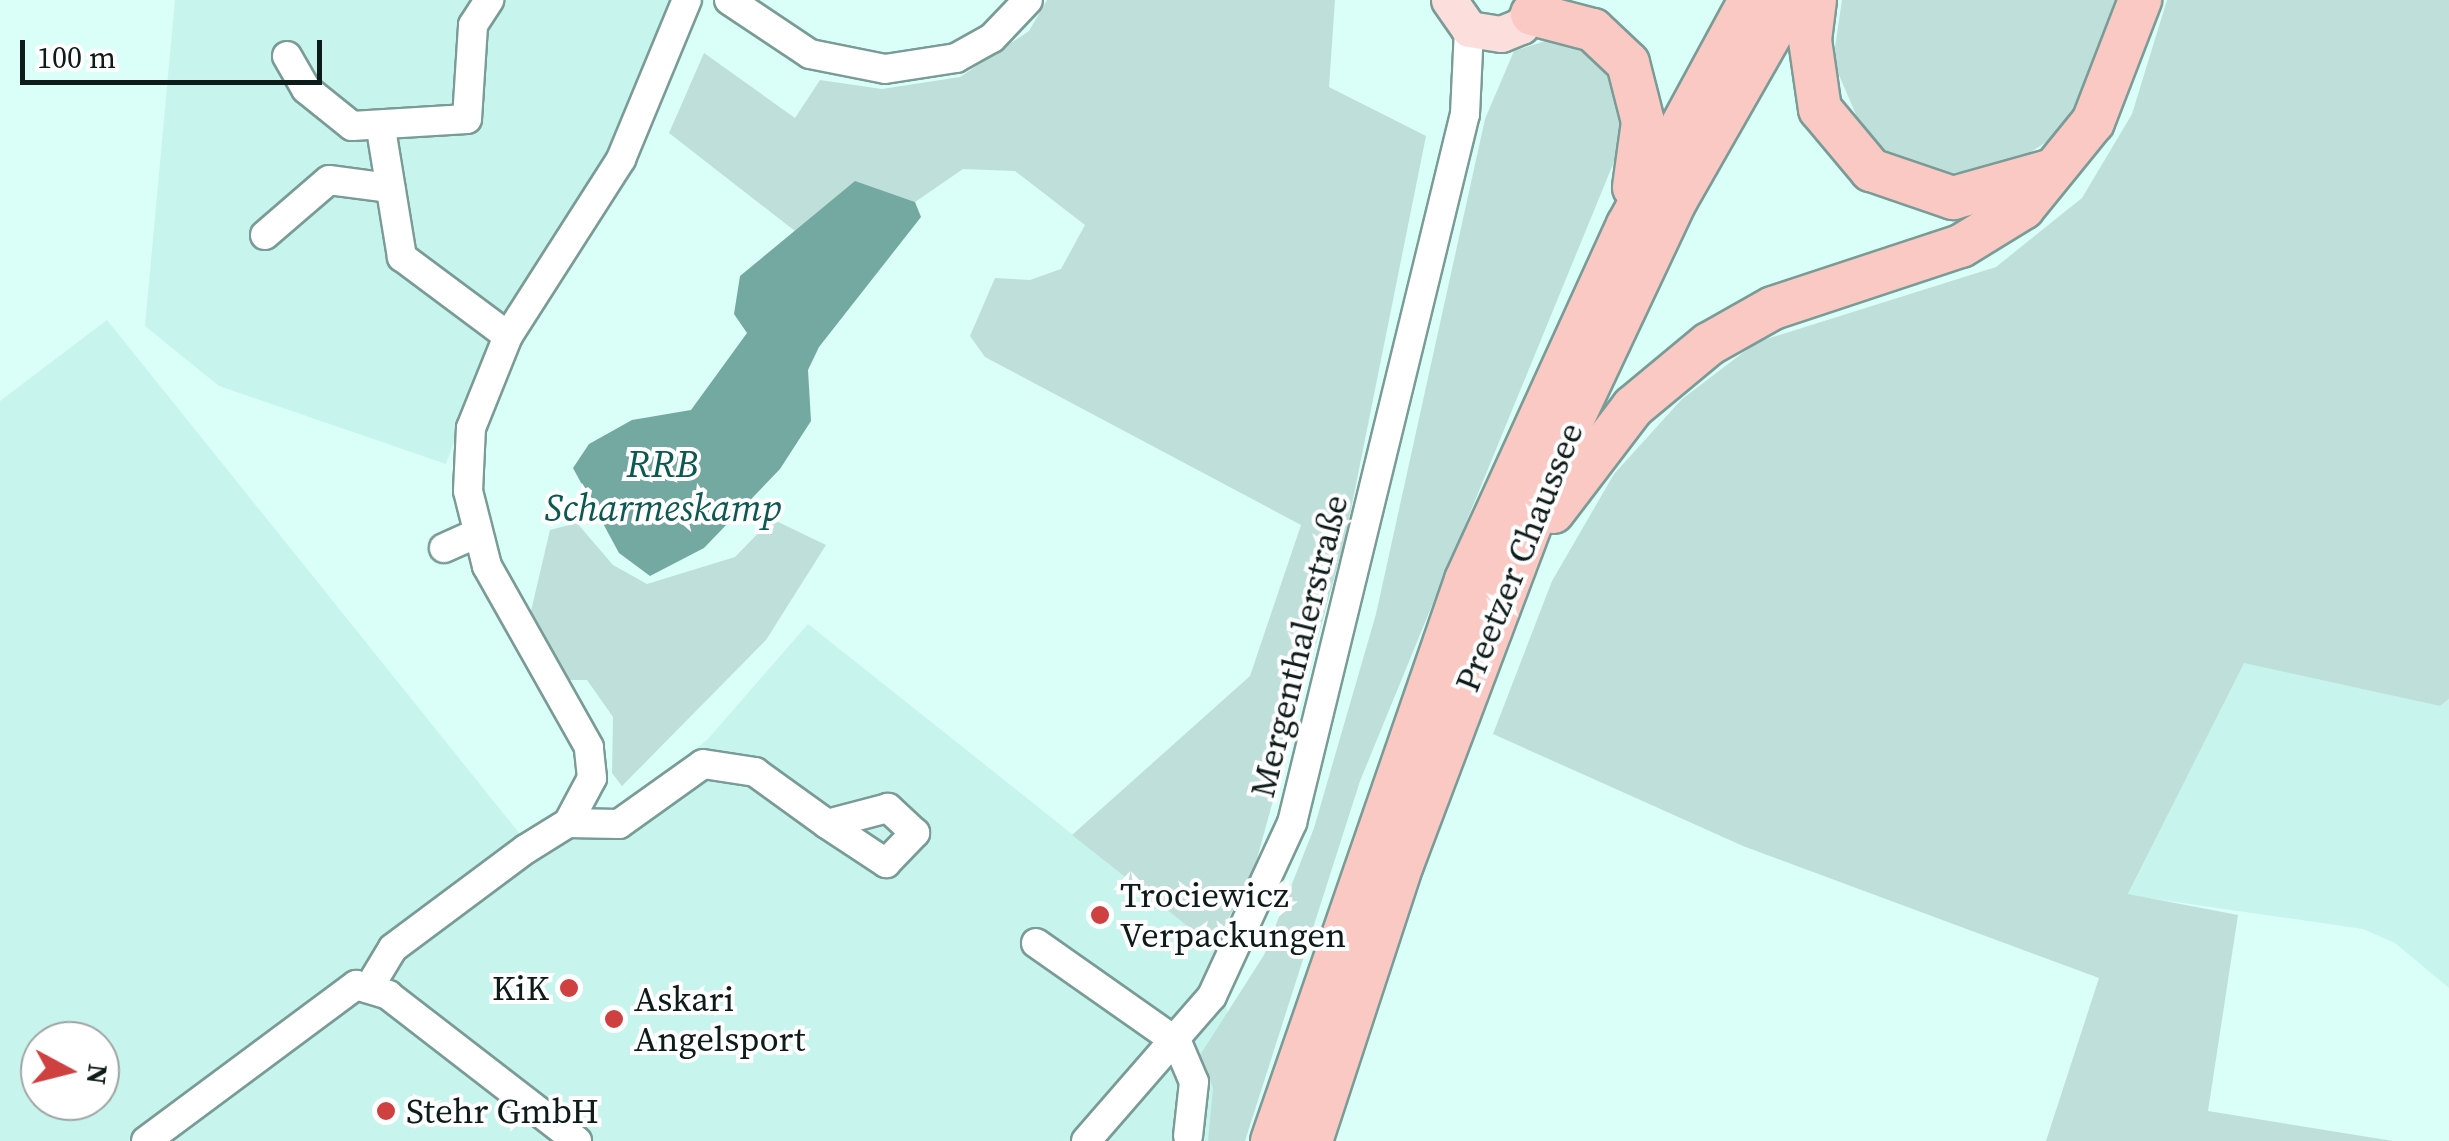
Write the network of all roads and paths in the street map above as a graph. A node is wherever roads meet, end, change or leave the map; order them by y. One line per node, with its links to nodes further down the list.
1 (489, 0): 11 (street)
2 (687, 0): 16 (street)
3 (729, 0): 4 (street)
4 (1028, 0)
5 (1750, 0): 14 (highway, Preetzer Chaussee)
6 (1790, 0): 19 (highway, Preetzer Chaussee)
7 (1815, 0): 12 (highway)
8 (2140, 0): 12 (highway)
9 (1498, 15): 14 (highway); 24 (street, Mergenthalerstraße)
10 (287, 56): 11 (street)
11 (381, 129): 13 (street)
12 (2055, 169): 19 (highway)
13 (390, 188): 15 (street); 16 (street)
14 (1628, 225): 29 (highway, Preetzer Chaussee)
15 (265, 234)
16 (508, 336): 17 (street)
17 (477, 533): 18 (street); 20 (street)
18 (444, 548)
19 (1505, 583): 30 (highway, Preetzer Chaussee)
20 (568, 823): 21 (street); 23 (street)
21 (827, 824)
22 (1036, 943): 24 (street)
23 (370, 986): 26 (street); 27 (street)
24 (1177, 1042): 25 (street); 28 (street, Mergenthalerstraße)
25 (1188, 1136)
26 (146, 1141)
27 (577, 1141)
28 (1086, 1141)
29 (1272, 1141)
30 (1311, 1141)

